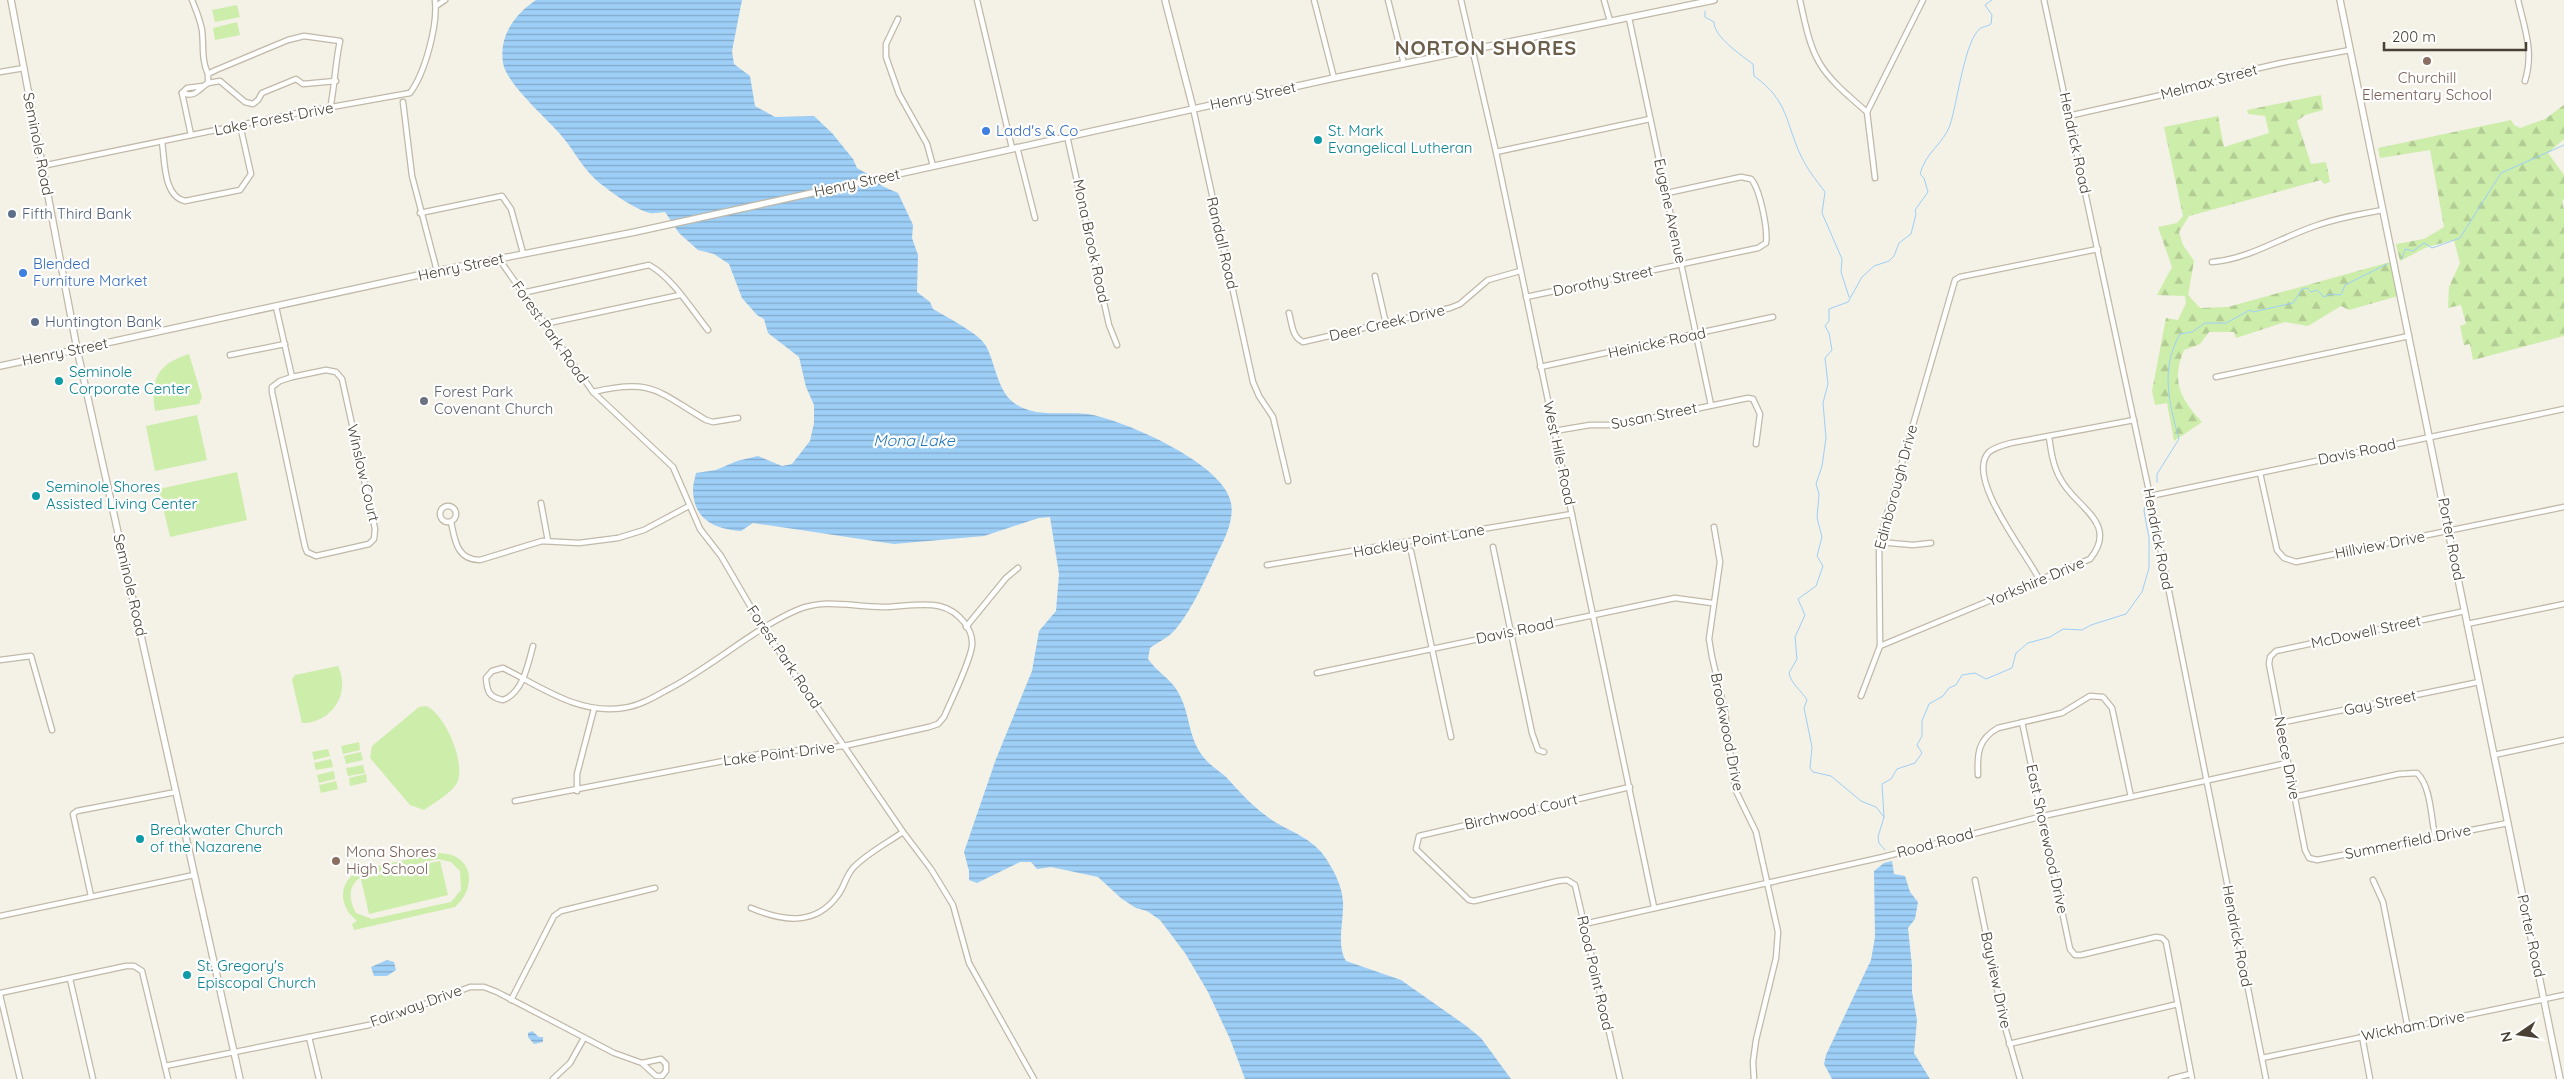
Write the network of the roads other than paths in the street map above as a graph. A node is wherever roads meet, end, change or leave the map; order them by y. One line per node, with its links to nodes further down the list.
1 (11, 0): 24 (street, Seminole Road)
2 (192, 0): 26 (street)
3 (435, 0): 17 (street, Lake Forest Drive)
4 (445, 0): 17 (street)
5 (977, 0): 41 (street)
6 (1165, 0): 32 (street, Randall Road)
7 (1314, 0): 27 (street)
8 (1388, 0): 23 (street)
9 (1462, 0): 21 (street, West Hile Road)
10 (1604, 0): 20 (street)
11 (1714, 0): 18 (street, Henry Street)
12 (1800, 0): 34 (street)
13 (1924, 0): 34 (street)
14 (2044, 0): 35 (street, Hendrick Road)
15 (2340, 0): 22 (street, Porter Road)
16 (2518, 0): 29 (street)
17 (436, 6): 33 (street, Lake Forest Drive)
18 (1629, 18): 20 (street, Henry Street); 36 (street, Eugene Avenue)
19 (898, 19): 44 (street)
20 (1610, 21): 21 (street, Henry Street)
21 (1474, 50): 23 (street, Henry Street); 42 (street, West Hile Road)
22 (2350, 50): 35 (street, Melmax Street); 47 (street, Porter Road)
23 (1404, 64): 27 (street, Henry Street)
24 (24, 68): 25 (street); 43 (street, Seminole Road)
25 (0, 72)
26 (208, 74): 28 (street); 30 (street)
27 (1334, 78): 32 (street, Henry Street)
28 (336, 81): 30 (street); 33 (street)
29 (2525, 81)
30 (208, 83): 38 (street)
31 (403, 102): 48 (street)
32 (1192, 108): 39 (street, Henry Street); 87 (street, Randall Road)
33 (330, 109): 37 (street, Lake Forest Drive)
34 (1867, 112): 45 (street)
35 (2068, 116): 50 (street, Hendrick Road)
36 (1650, 119): 42 (street); 46 (street, Eugene Avenue)
37 (240, 125): 38 (street, Lake Forest Drive); 40 (street)
38 (191, 135): 40 (street, Lake Forest Drive)
39 (1067, 136): 41 (street, Henry Street); 70 (street, Mona Brook Road)
40 (162, 142): 43 (street, Lake Forest Drive)
41 (1015, 148): 44 (street, Henry Street); 49 (street)
42 (1496, 152): 56 (street, West Hile Road)
43 (42, 166): 71 (street, Seminole Road)
44 (933, 166): 51 (street, Henry Street)
45 (1875, 178)
46 (1667, 193): 54 (street, Eugene Avenue); 54 (street, Dorothy Street)
47 (2383, 210): 53 (street); 68 (street, Porter Road)
48 (420, 213): 51 (street); 55 (street)
49 (1035, 218)
50 (2098, 249): 81 (street, Hendrick Road); 97 (street, Edinborough Drive)
51 (523, 253): 52 (street, Henry Street)
52 (499, 258): 55 (street, Henry Street); 58 (street, Forest Park Road)
53 (2212, 262)
54 (1682, 264): 60 (street, Dorothy Street); 67 (street, Eugene Avenue)
55 (437, 271): 61 (street, Henry Street)
56 (1520, 271): 60 (street, West Hile Road); 65 (street, Deer Creek Drive)
57 (1375, 276): 65 (street)
58 (522, 293): 59 (street); 64 (street, Forest Park Road)
59 (680, 295): 64 (street); 66 (street)
60 (1526, 297): 74 (street, West Hile Road)
61 (276, 307): 69 (street); 71 (street, Henry Street)
62 (1289, 313): 65 (street, Deer Creek Drive)
63 (1773, 317): 67 (street, Heinicke Road)
64 (544, 324): 77 (street, Forest Park Road)
65 (1386, 324)
66 (708, 330)
67 (1696, 335): 74 (street, Heinicke Road); 78 (street, Eugene Avenue)
68 (2409, 336): 76 (street); 84 (street, Porter Road)
69 (285, 344): 72 (street); 75 (street)
70 (1117, 345)
71 (77, 350): 73 (street, Henry Street); 135 (street, Seminole Road)
72 (230, 356)
73 (0, 366)
74 (1540, 368): 82 (street, West Hile Road)
75 (292, 377): 75 (street, Winslow Court)
76 (2216, 377)
77 (593, 392): 80 (street); 90 (street, Forest Park Road)
78 (1711, 405): 82 (street, Susan Street); 85 (street, Susan Street)
79 (2564, 409): 84 (street, Davis Road)
80 (738, 418)
81 (2134, 420): 83 (street); 88 (street, Hendrick Road)
82 (1554, 431): 92 (street, West Hile Road)
83 (2049, 437): 103 (street, Yorkshire Drive); 103 (street)
84 (2430, 437): 86 (street, Davis Road); 95 (street, Porter Road)
85 (1756, 444)
86 (2260, 472): 88 (street, Davis Road); 95 (street, Hillview Drive)
87 (1288, 481)
88 (2150, 496): 132 (street, Hendrick Road)
89 (541, 502): 96 (street)
90 (689, 506): 96 (street); 110 (street, Forest Park Road)
91 (2564, 507): 95 (street, Hillview Drive)
92 (1572, 514): 101 (street, Hackley Point Lane); 107 (street, West Hile Road)
93 (451, 522): 96 (street)
94 (1714, 527): 104 (street, Brookwood Drive)
95 (2449, 531): 106 (street, Porter Road)
96 (548, 541)
97 (1878, 542): 98 (street); 113 (street, Edinborough Drive)
98 (1931, 543)
99 (1493, 547): 111 (street)
100 (1411, 551): 114 (street)
101 (1267, 565)
102 (1018, 568): 109 (street)
103 (2039, 579): 113 (street, Yorkshire Drive)
104 (1712, 604): 107 (street, Davis Road); 148 (street, Brookwood Drive)
105 (2564, 604): 108 (street)
106 (2465, 611): 108 (street, Porter Road); 115 (street, McDowell Street)
107 (1593, 614): 111 (street, Davis Road); 133 (street, West Hile Road)
108 (2467, 624): 119 (street, Porter Road)
109 (966, 627): 110 (street); 127 (street, Lake Point Drive)
110 (764, 628): 121 (street); 127 (street, Forest Park Road)
111 (1512, 631): 114 (street, Davis Road); 128 (street)
112 (532, 646): 118 (street)
113 (1880, 646): 120 (street, Edinborough Drive)
114 (1432, 649): 117 (street, Davis Road); 125 (street)
115 (2270, 657): 123 (street, Neece Drive)
116 (0, 660): 124 (street)
117 (1317, 673)
118 (522, 679): 118 (street); 121 (street)
119 (2479, 682): 123 (street, Gay Street); 129 (street, Porter Road)
120 (1861, 696)
121 (594, 709): 134 (street)
122 (2022, 722): 131 (street); 136 (street); 139 (street, East Shorewood Drive)
123 (2280, 723): 130 (street, Neece Drive)
124 (52, 730)
125 (1451, 737)
126 (2564, 740): 129 (street)
127 (844, 746): 134 (street, Lake Point Drive); 141 (street, Forest Park Road)
128 (1544, 752)
129 (2494, 755): 140 (street, Porter Road)
130 (2287, 763): 132 (street, Rood Road); 137 (street, Neece Drive)
131 (1978, 775)
132 (2206, 781): 136 (street, Rood Road); 167 (street, Hendrick Road)
133 (1630, 787): 147 (street, Birchwood Court); 151 (street, West Hile Road)
134 (577, 791): 138 (street, Lake Point Drive)
135 (176, 792): 144 (street, Seminole Road); 150 (street)
136 (2130, 797): 139 (street, Rood Road)
137 (2294, 797): 142 (street); 143 (street, Neece Drive)
138 (515, 801)
139 (2043, 816): 148 (street, Rood Road); 160 (street, East Shorewood Drive)
140 (2508, 823): 142 (street, Summerfield Drive); 159 (street, Porter Road)
141 (903, 832): 152 (street); 177 (street, Forest Park Road)
142 (2435, 836): 143 (street, Summerfield Drive)
143 (2309, 858)
144 (194, 875): 150 (street); 166 (street, Seminole Road)
145 (1975, 880): 165 (street, Bayview Drive)
146 (2373, 880): 161 (street)
147 (1558, 881): 154 (street, Rood Point Road)
148 (1768, 882): 151 (street, Rood Road); 179 (street, Brookwood Drive)
149 (656, 888): 158 (street)
150 (91, 896): 153 (street)
151 (1654, 907): 154 (street, Rood Road)
152 (751, 908)
153 (0, 916)
154 (1584, 924): 178 (street, Rood Point Road)
155 (70, 979): 156 (street); 169 (street); 172 (street)
156 (0, 994): 171 (street)
157 (2564, 995): 159 (street, Wickham Drive)
158 (511, 1000): 163 (street, Fairway Drive); 164 (street, Fairway Drive)
159 (2544, 1000): 161 (street, Wickham Drive); 184 (street, Porter Road)
160 (2178, 1004): 165 (street); 170 (street)
161 (2408, 1028): 162 (street, Wickham Drive)
162 (2362, 1036): 167 (street, Wickham Drive); 183 (street)
163 (309, 1038): 166 (street, Fairway Drive); 175 (street)
164 (584, 1038): 168 (street, Fairway Drive); 176 (street)
165 (2009, 1044): 180 (street, Bayview Drive)
166 (234, 1052): 169 (street, Fairway Drive); 174 (street, Seminole Road)
167 (2262, 1058): 182 (street, Hendrick Road)
168 (642, 1063): 168 (street, Fairway Drive)
169 (166, 1066): 173 (street)
170 (2191, 1077): 181 (street)
171 (20, 1079)
172 (93, 1079)
173 (168, 1079)
174 (240, 1079)
175 (319, 1079)
176 (553, 1079)
177 (1034, 1079)
178 (1620, 1079)
179 (1754, 1079)
180 (2020, 1079)
181 (2171, 1079)
182 (2266, 1079)
183 (2370, 1079)
184 (2560, 1079)

